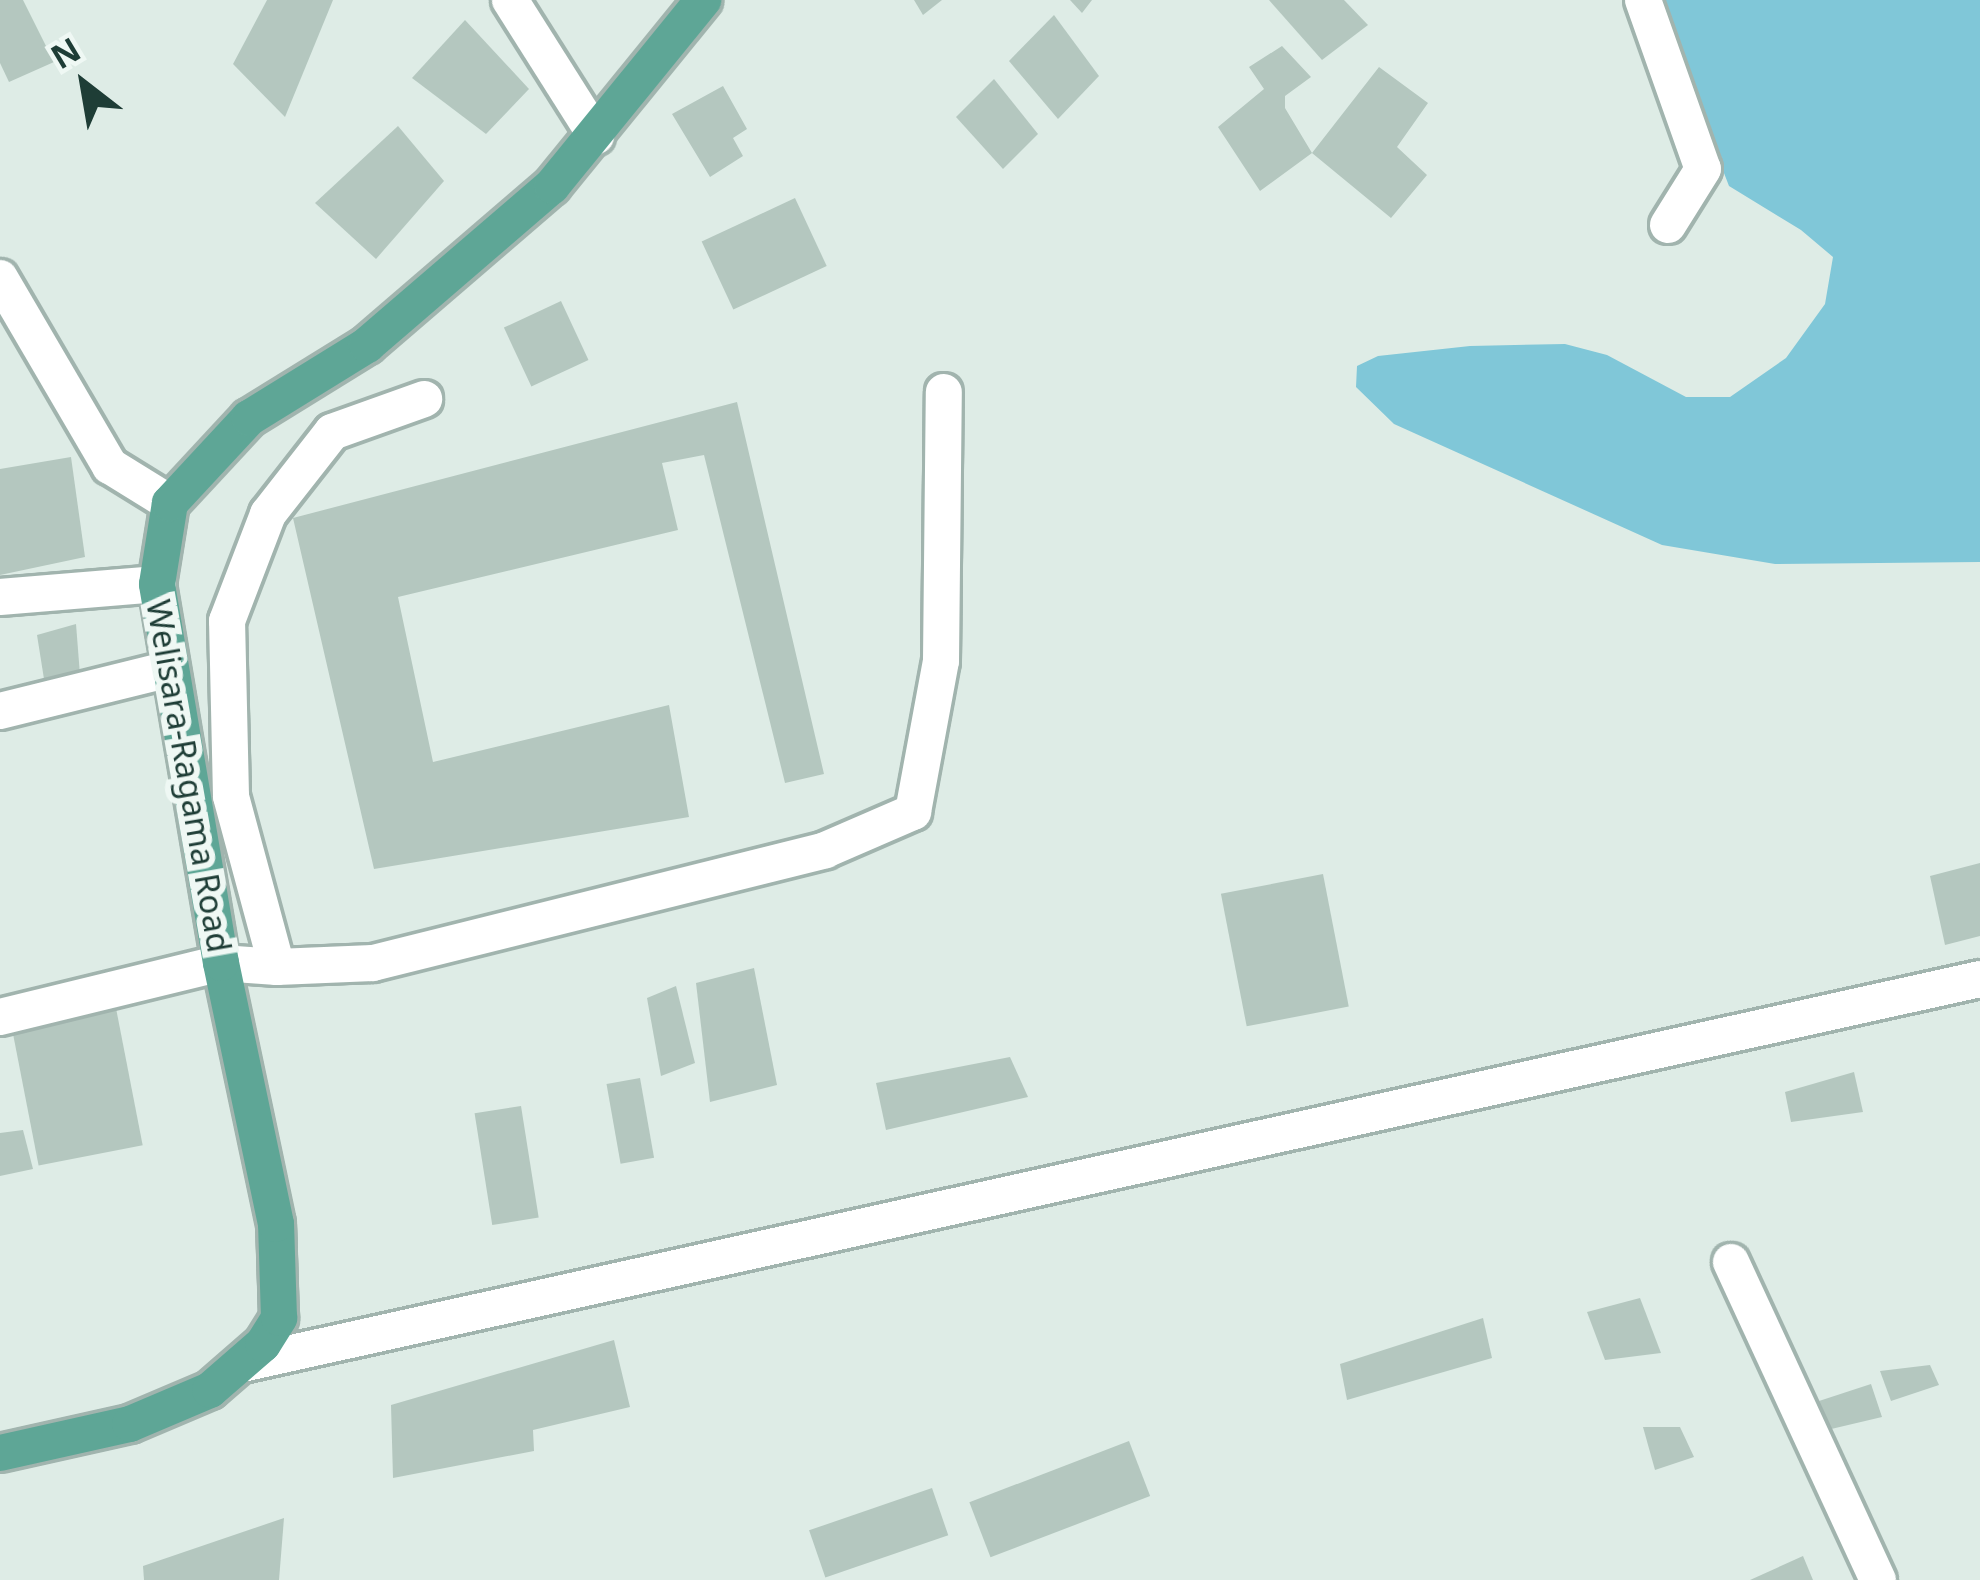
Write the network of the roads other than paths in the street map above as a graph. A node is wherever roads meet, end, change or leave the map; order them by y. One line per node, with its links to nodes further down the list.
1 (510, 0): 4 (street)
2 (704, 0): 4 (main road)
3 (1643, 0): 5 (street)
4 (596, 136): 9 (main road)
5 (1668, 225)
6 (0, 278): 9 (street)
7 (944, 392): 15 (street)
8 (424, 399): 15 (street)
9 (170, 503): 10 (main road, Welisara-Ragama Road)
10 (157, 584): 11 (street); 12 (main road, Welisara-Ragama Road)
11 (0, 597)
12 (170, 669): 13 (street); 14 (main road, Welisara-Ragama Road)
13 (0, 711)
14 (221, 963): 15 (street); 17 (street); 19 (main road, Welisara-Ragama Road)
15 (277, 967)
16 (1980, 979): 19 (street)
17 (0, 1017)
18 (1731, 1262): 21 (street)
19 (242, 1364): 20 (main road, Welisara-Ragama Road)
20 (0, 1454)
21 (1878, 1580)

